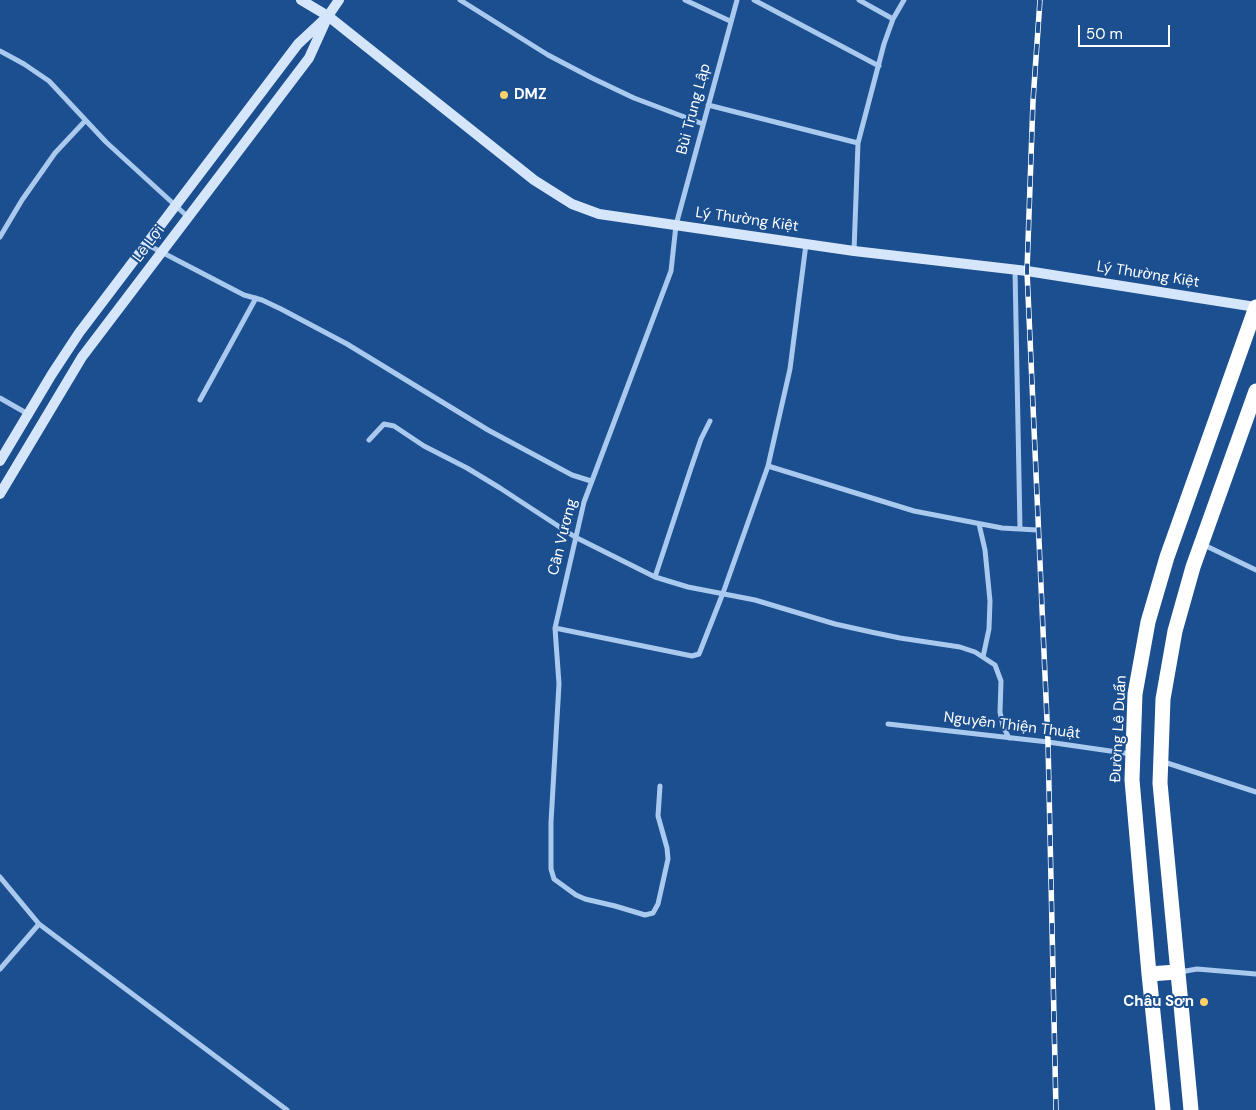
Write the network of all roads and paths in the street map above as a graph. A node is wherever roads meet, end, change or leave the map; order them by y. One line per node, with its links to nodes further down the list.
1 (300, 0): 9 (street, Lý Thường Kiệt)
2 (339, 0): 9 (street, Lê Lợi)
3 (462, 0): 18 (street)
4 (684, 0): 11 (street)
5 (737, 0): 11 (street, Bùi Trung Lập)
6 (754, 0): 13 (street)
7 (860, 0): 10 (street)
8 (904, 0): 10 (street)
9 (328, 16): 15 (street, Lê Lợi); 16 (street, Lê Lợi); 22 (street, Lý Thường Kiệt)
10 (893, 18): 13 (street)
11 (730, 21): 14 (street, Bùi Trung Lập)
12 (0, 51): 17 (street)
13 (879, 66): 19 (street)
14 (708, 105): 18 (street, Bùi Trung Lập); 19 (street)
15 (248, 108): 16 (street); 20 (street, Lê Lợi)
16 (263, 119): 21 (street, Lê Lợi)
17 (85, 121): 20 (street); 23 (street)
18 (703, 124): 22 (street, Bùi Trung Lập)
19 (858, 143): 27 (street)
20 (176, 205): 21 (street); 24 (street, Lê Lợi)
21 (188, 217): 26 (street, Lê Lợi)
22 (676, 225): 25 (street, Lý Thường Kiệt); 42 (street, Cần Vương)
23 (0, 237)
24 (146, 244): 26 (street); 31 (street, Lê Lợi)
25 (806, 244): 27 (street, Lý Thường Kiệt); 40 (street)
26 (162, 251): 29 (street); 32 (street, Lê Lợi)
27 (854, 251): 28 (street, Lý Thường Kiệt)
28 (1015, 270): 30 (street, Lý Thường Kiệt); 45 (street)
29 (256, 298): 35 (street); 42 (street)
30 (1256, 307): 56 (highway, Đường Lê Duẩn)
31 (79, 333): 32 (street); 36 (street, Lê Lợi)
32 (93, 342): 41 (street, Lê Lợi)
33 (1256, 391): 48 (highway)
34 (0, 398): 36 (street)
35 (200, 400)
36 (28, 414): 39 (street, Lê Lợi)
37 (710, 421): 50 (street)
38 (370, 440): 47 (street)
39 (0, 461)
40 (768, 466): 44 (street); 51 (street)
41 (4, 479): 43 (street, Lê Lợi)
42 (591, 481): 47 (street, Cần Vương)
43 (0, 494)
44 (979, 524): 45 (street); 53 (street)
45 (1020, 529): 46 (street)
46 (1038, 530)
47 (575, 537): 50 (street); 52 (street, Cần Vương)
48 (1202, 544): 49 (street); 57 (highway)
49 (1256, 570)
50 (655, 577): 51 (street)
51 (723, 593): 52 (street); 53 (street)
52 (555, 628): 58 (street, Cần Vương)
53 (983, 657): 55 (street)
54 (888, 724): 55 (street, Nguyễn Thiện Thuật)
55 (1009, 738): 56 (street, Nguyễn Thiện Thuật)
56 (1133, 754): 64 (highway, Đường Lê Duẩn)
57 (1161, 761): 59 (street); 63 (highway)
58 (660, 786)
59 (1256, 792)
60 (0, 877): 61 (street)
61 (39, 924): 62 (street); 66 (street)
62 (0, 969)
63 (1177, 972): 64 (highway); 65 (street); 68 (highway)
64 (1149, 974): 67 (highway, Đường Lê Duẩn)
65 (1256, 974)
66 (287, 1110)
67 (1163, 1110)
68 (1191, 1110)

